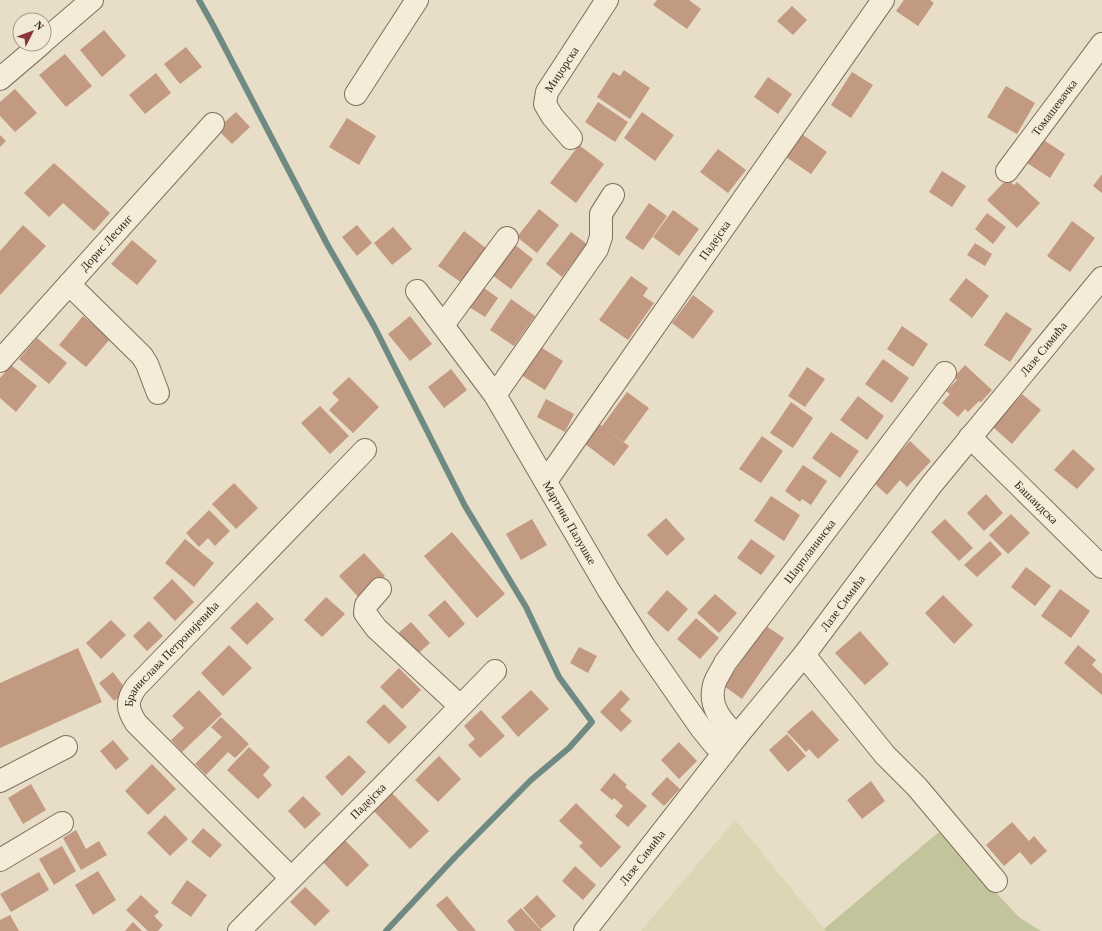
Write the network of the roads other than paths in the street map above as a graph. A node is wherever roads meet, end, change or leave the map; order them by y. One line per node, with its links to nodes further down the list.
1 (92, 0): 5 (street)
2 (418, 0): 9 (street)
3 (607, 0): 11 (street, Миџорска)
4 (883, 0): 25 (street, Падејска)
5 (52, 34)
6 (1102, 44): 12 (street, Томашевачка)
7 (32, 52): 8 (street)
8 (0, 79)
9 (356, 94)
10 (212, 124): 16 (street, Дорис Лесинг)
11 (571, 138)
12 (1007, 171)
13 (613, 195): 22 (street)
14 (507, 238): 18 (street)
15 (1102, 278): 23 (street, Лазе Симића)
16 (69, 284): 19 (street, Дорис Лесинг); 21 (street)
17 (417, 291): 18 (street, Мартина Палушке)
18 (443, 325): 22 (street, Мартина Палушке)
19 (0, 361)
20 (945, 373): 31 (street, Шарпланинска)
21 (158, 393)
22 (495, 395): 25 (street, Мартина Палушке)
23 (970, 437): 26 (street, Башаидска); 28 (street, Лазе Симића)
24 (365, 450): 37 (street, Бранислава Петронијевића)
25 (546, 481): 33 (street, Мартина Палушке)
26 (1102, 567)
27 (380, 590): 30 (street)
28 (804, 655): 31 (street, Лазе Симића); 38 (street)
29 (495, 671): 30 (street, Падејска)
30 (460, 706): 37 (street, Падејска)
31 (737, 736): 33 (street, Лазе Симића)
32 (66, 747): 34 (street)
33 (724, 753): 40 (street, Лазе Симића)
34 (0, 781)
35 (62, 823): 36 (street)
36 (0, 860)
37 (291, 878): 39 (street, Падејска)
38 (996, 881)
39 (239, 931)
40 (585, 931)

